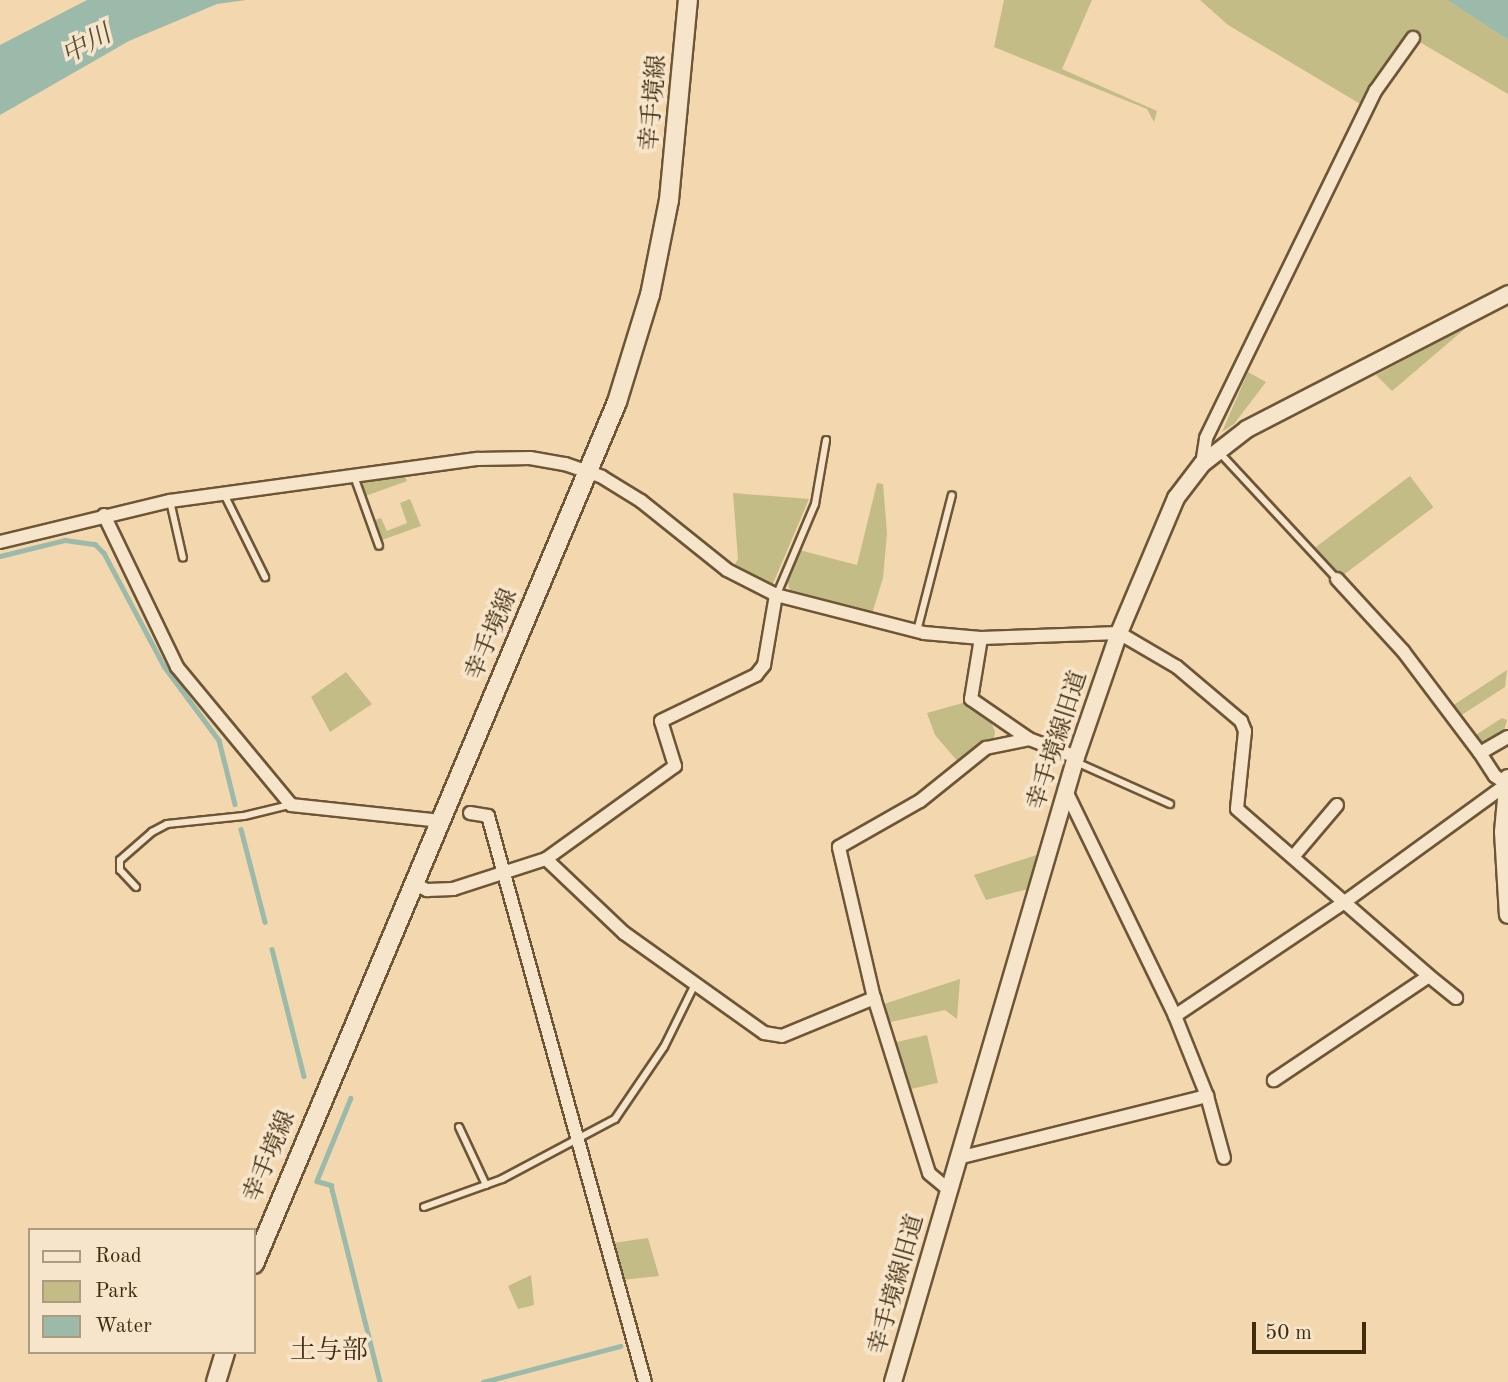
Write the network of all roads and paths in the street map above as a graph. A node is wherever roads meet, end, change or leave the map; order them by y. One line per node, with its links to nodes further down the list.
1 (688, 0): 7 (main road, 幸手境線)
2 (1413, 38): 6 (street)
3 (1508, 294): 5 (street, 幸手境線旧道)
4 (826, 440): 18 (lane)
5 (1217, 450): 6 (street, 幸手境線旧道); 17 (lane)
6 (1202, 464): 20 (street, 幸手境線旧道)
7 (589, 472): 8 (street); 18 (street); 33 (main road, 幸手境線)
8 (354, 476): 9 (street); 14 (lane)
9 (224, 494): 11 (street); 16 (lane)
10 (952, 495): 19 (lane)
11 (170, 501): 12 (street); 15 (lane)
12 (104, 515): 13 (street); 30 (street)
13 (0, 542)
14 (379, 546)
15 (183, 558)
16 (265, 577)
17 (1337, 579): 24 (street)
18 (776, 595): 19 (street); 35 (street)
19 (916, 631): 21 (street)
20 (1119, 634): 21 (street); 25 (street, 幸手境線旧道); 34 (street)
21 (981, 638): 23 (street)
22 (1508, 737): 24 (street)
23 (1029, 739): 25 (street); 43 (street)
24 (1480, 753): 27 (street)
25 (1075, 759): 28 (street, 幸手境線旧道); 29 (lane)
26 (1508, 778): 27 (street)
27 (1507, 784): 39 (street); 40 (street)
28 (1065, 789): 45 (street); 50 (street, 幸手境線旧道)
29 (1170, 804)
30 (291, 805): 33 (street); 38 (lane)
31 (1337, 805): 34 (street)
32 (470, 813): 36 (street)
33 (441, 821): 37 (main road, 幸手境線)
34 (1293, 856): 39 (street)
35 (546, 859): 36 (street); 42 (street)
36 (505, 876): 37 (street); 49 (street)
37 (413, 883): 55 (main road, 幸手境線)
38 (136, 887)
39 (1346, 901): 41 (street); 45 (street)
40 (1508, 915)
41 (1429, 976): 44 (street); 46 (street)
42 (695, 986): 43 (street); 49 (lane)
43 (874, 998): 53 (street)
44 (1456, 998)
45 (1175, 1016): 47 (street)
46 (1274, 1080)
47 (1207, 1096): 50 (street); 51 (street)
48 (459, 1127): 52 (lane)
49 (578, 1140): 52 (lane); 58 (street)
50 (958, 1158): 53 (street, 幸手境線旧道)
51 (1224, 1158)
52 (486, 1185): 54 (lane)
53 (949, 1189): 59 (street, 幸手境線旧道)
54 (424, 1207)
55 (256, 1259)
56 (224, 1354): 57 (main road)
57 (216, 1382)
58 (645, 1382)
59 (893, 1382)

